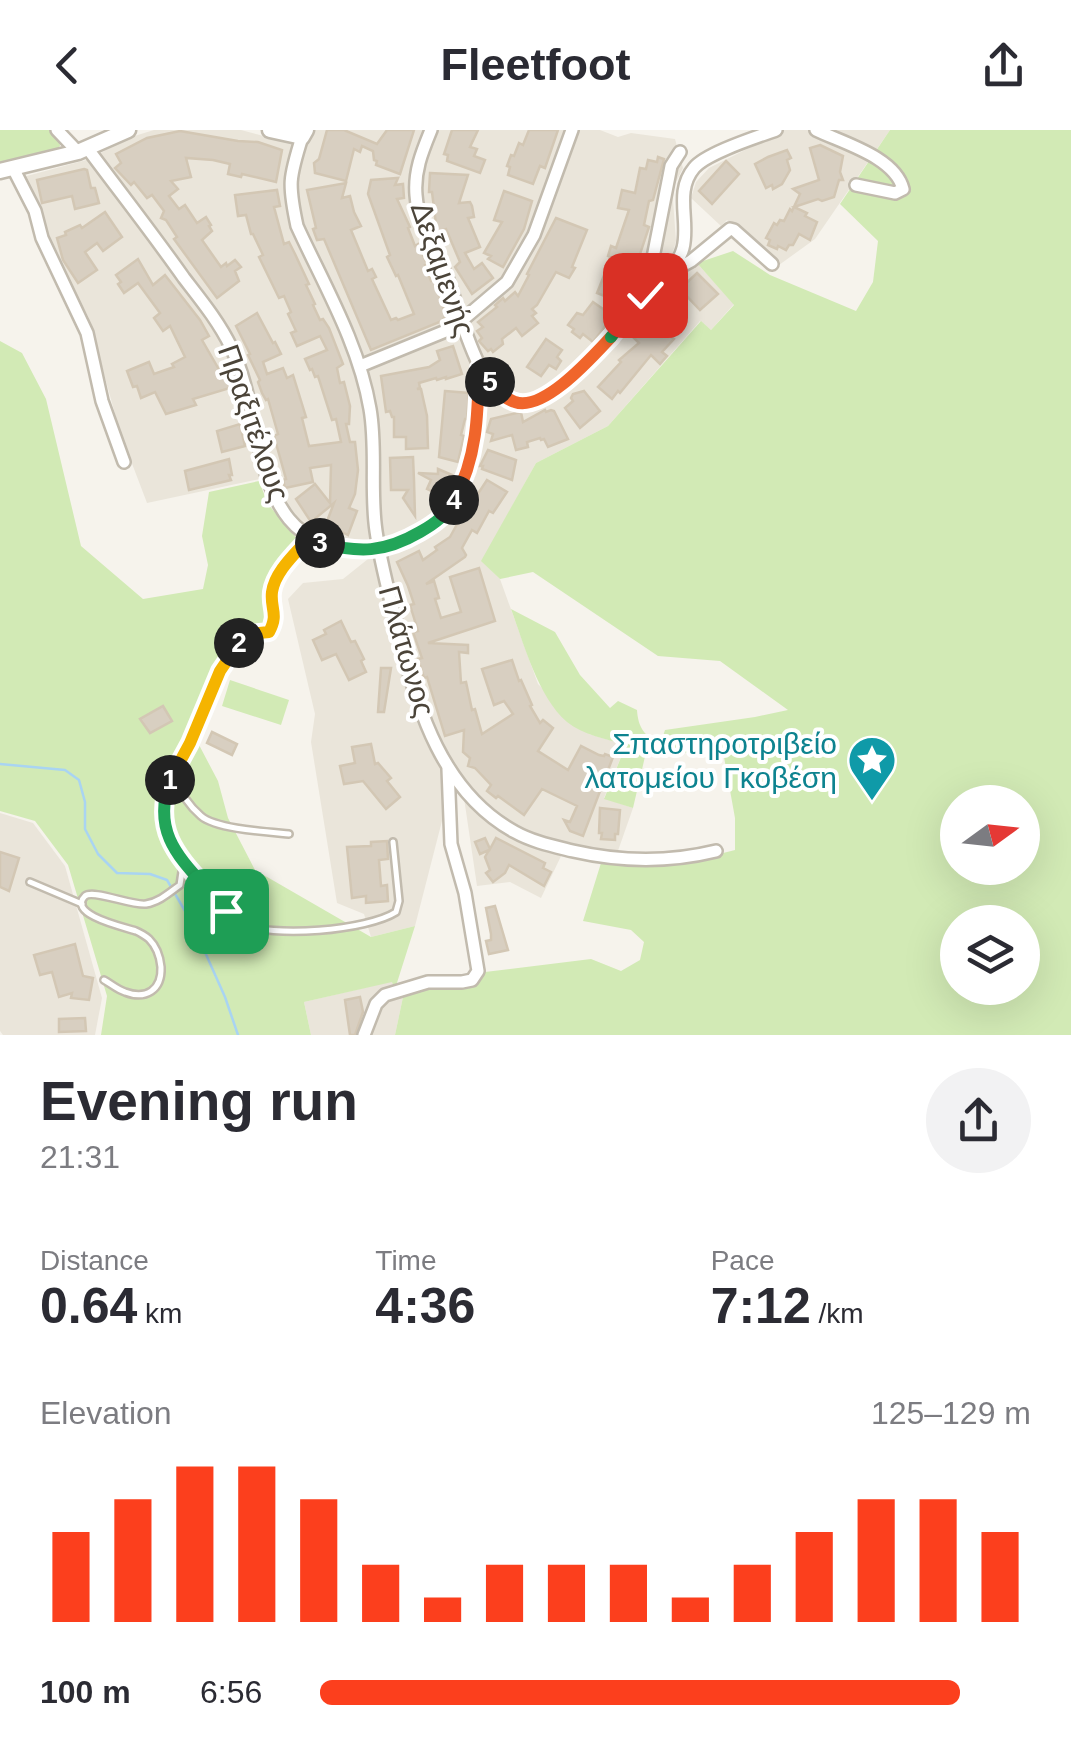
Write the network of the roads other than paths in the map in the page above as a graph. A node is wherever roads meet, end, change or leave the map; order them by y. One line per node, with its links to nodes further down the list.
1 (57, 130): 9 (street, Πραξιτέλους)
2 (128, 130): 9 (street)
3 (270, 130): 8 (street)
4 (432, 130): 16 (street, Δεξαμενής)
5 (572, 130): 16 (street)
6 (776, 130): 14 (street)
7 (816, 130): 12 (street)
8 (304, 134): 17 (street, Πλάτωνος)
9 (83, 151): 11 (street); 20 (street, Πραξιτέλους)
10 (680, 152): 15 (street)
11 (7, 169): 19 (street)
12 (856, 184)
13 (772, 264): 14 (street, Δεξαμενής)
14 (672, 272): 15 (street, Δεξαμενής)
15 (652, 289): 18 (street, Δεξαμενής)
16 (462, 321): 17 (street); 18 (street, Δεξαμενής)
17 (360, 366): 21 (street, Πλάτωνος)
18 (479, 368): 21 (street)
19 (124, 462)
20 (309, 538): 21 (street, Πραξιτέλους); 23 (lane)
21 (380, 550): 22 (street, Πλάτωνος)
22 (448, 767): 26 (street, Πλάτωνος); 31 (street)
23 (173, 775): 24 (lane); 27 (lane)
24 (289, 834)
25 (393, 842): 27 (lane)
26 (716, 851)
27 (184, 862): 29 (lane)
28 (30, 882): 29 (lane)
29 (82, 904): 30 (lane)
30 (104, 980)
31 (364, 1035)

